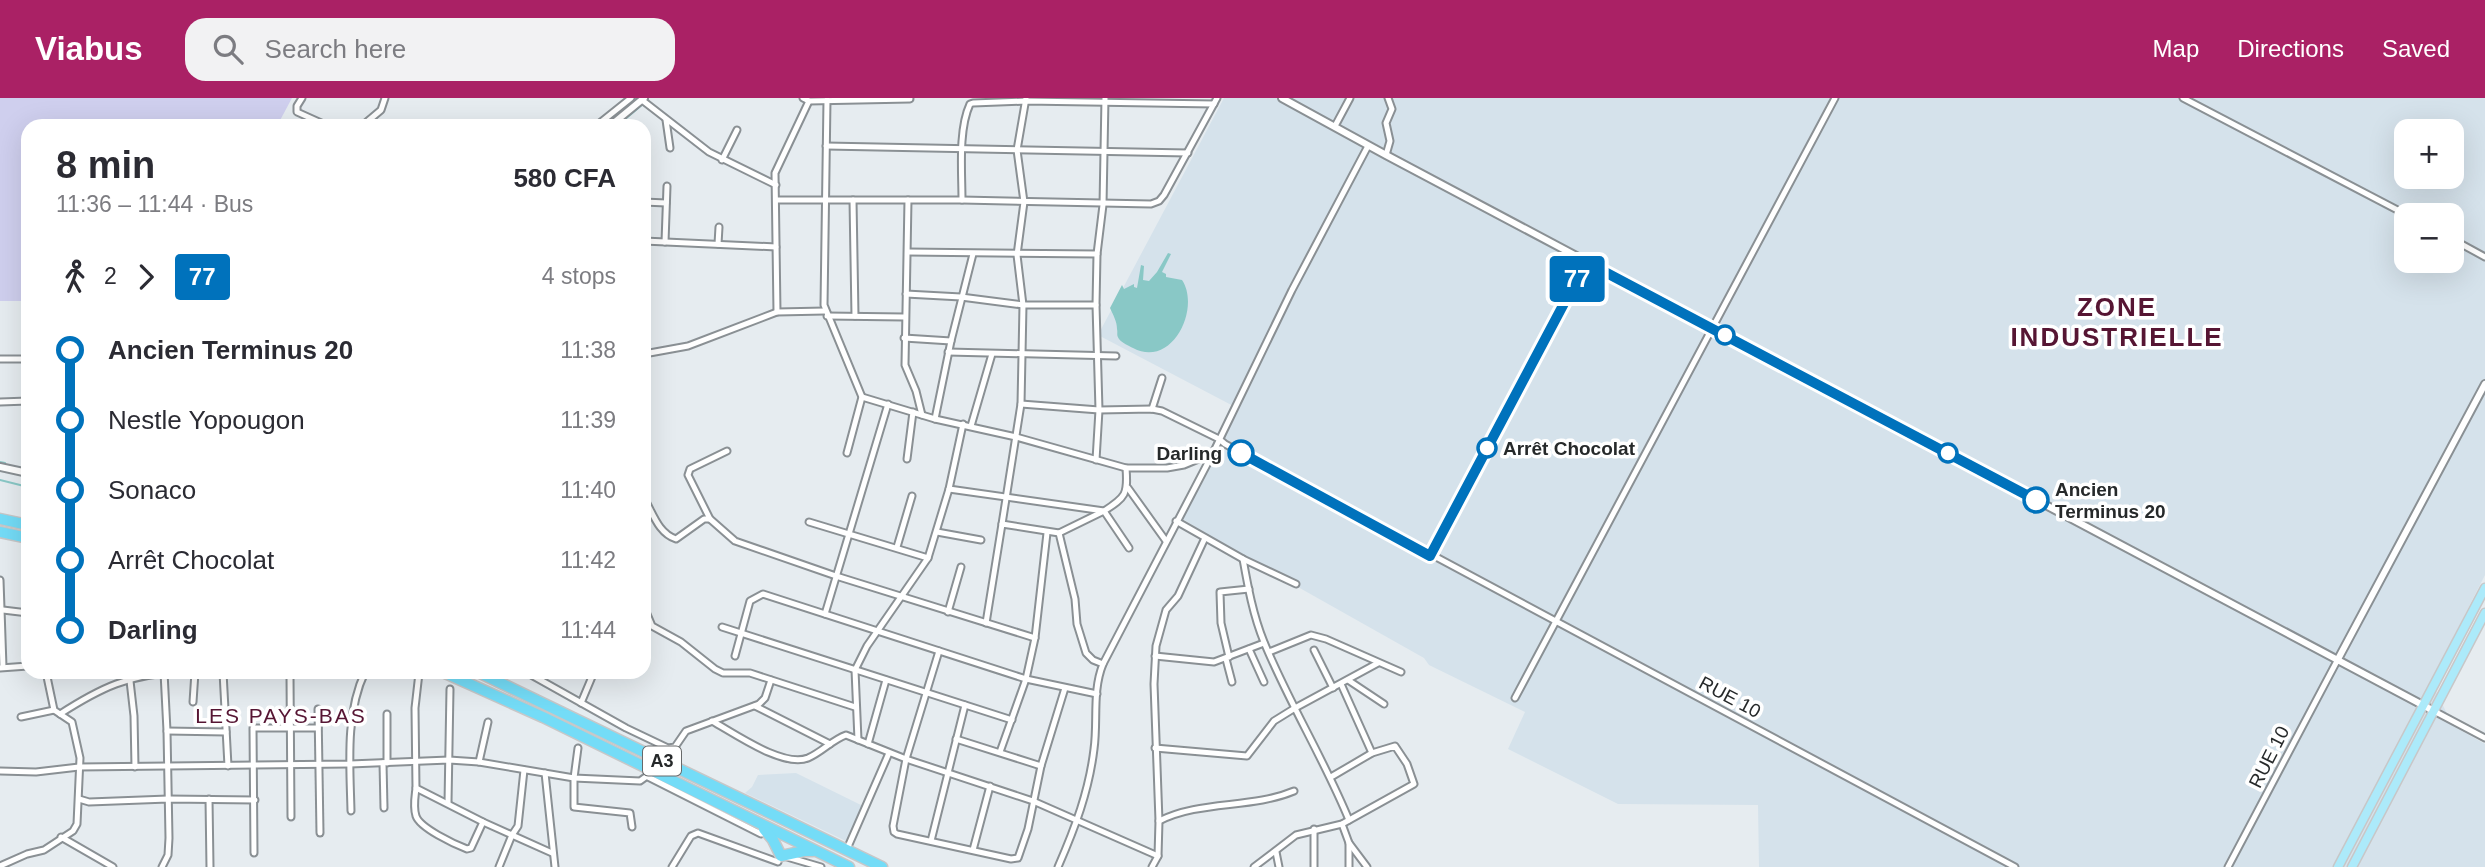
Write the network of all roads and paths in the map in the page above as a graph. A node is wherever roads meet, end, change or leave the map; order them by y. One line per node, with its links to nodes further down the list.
1 (302, 98): 19 (street)
2 (385, 98): 18 (street)
3 (631, 98): 21 (street)
4 (803, 98): 15 (street)
5 (1282, 98): 24 (street)
6 (1350, 98): 24 (street)
7 (1388, 98): 33 (street)
8 (1835, 98): 66 (street)
9 (2183, 98): 46 (street)
10 (643, 99): 22 (street); 23 (street)
11 (910, 99): 13 (street)
12 (1026, 99): 14 (street); 29 (street); 30 (street)
13 (827, 100): 15 (street); 26 (street)
14 (1104, 100): 16 (street); 31 (street)
15 (809, 101): 35 (street)
16 (1195, 101): 17 (street)
17 (1215, 101): 32 (street)
18 (376, 116): 20 (street)
19 (314, 119)
20 (372, 119)
21 (605, 119)
22 (619, 119)
23 (666, 120): 28 (street); 34 (street)
24 (1335, 127): 27 (street)
25 (737, 130): 34 (street)
26 (826, 146): 29 (street); 38 (street)
27 (1368, 146): 33 (street); 92 (street)
28 (670, 148)
29 (962, 149): 30 (street); 41 (street)
30 (1017, 149): 31 (street); 44 (street)
31 (1103, 153): 32 (street); 45 (street)
32 (1188, 153): 45 (street)
33 (1385, 155): 66 (street)
34 (722, 160): 35 (street)
35 (776, 185): 37 (street)
36 (667, 186): 43 (street)
37 (777, 200): 38 (street); 52 (street)
38 (824, 200): 39 (street); 63 (street)
39 (853, 200): 40 (street); 64 (street)
40 (908, 200): 41 (street); 53 (street)
41 (962, 200): 44 (street)
42 (651, 202): 43 (street)
43 (666, 202): 49 (street)
44 (1024, 202): 45 (street); 55 (street)
45 (1103, 205): 56 (street)
46 (2394, 208)
47 (719, 227): 50 (street)
48 (651, 241): 49 (street)
49 (665, 242): 50 (street)
50 (718, 244): 52 (street)
51 (2464, 246): 57 (street)
52 (776, 247): 62 (street)
53 (908, 252): 54 (street); 58 (street)
54 (973, 254): 55 (street); 59 (street)
55 (1017, 254): 56 (street); 60 (street)
56 (1097, 254): 61 (street)
57 (2485, 257)
58 (906, 294): 59 (street); 65 (street)
59 (961, 297): 60 (street); 68 (street)
60 (1023, 304): 61 (street); 71 (street)
61 (1096, 306): 73 (street)
62 (777, 312): 63 (street); 70 (street)
63 (826, 313): 64 (street); 79 (street)
64 (855, 316): 65 (street)
65 (904, 317): 67 (street)
66 (1713, 329): 138 (street); 153 (street)
67 (904, 338): 68 (street); 87 (street)
68 (951, 341): 69 (street)
69 (948, 352): 72 (street); 88 (street)
70 (651, 353)
71 (1021, 353): 72 (street); 73 (street); 83 (street)
72 (992, 354): 90 (street)
73 (1099, 356): 74 (street); 85 (street)
74 (1116, 356)
75 (0, 359): 76 (street)
76 (21, 359)
77 (1162, 378): 84 (street)
78 (2485, 384): 153 (street)
79 (862, 397): 82 (street); 94 (street)
80 (21, 401): 81 (street)
81 (0, 402)
82 (888, 404): 86 (street); 117 (street)
83 (1021, 404): 85 (street); 91 (street)
84 (1152, 409): 85 (street); 92 (street, RUE 10)
85 (1099, 410): 97 (street)
86 (913, 412): 87 (street); 96 (street)
87 (922, 415): 88 (street)
88 (935, 419): 89 (street)
89 (964, 424): 90 (street); 102 (street)
90 (971, 426): 91 (street)
91 (1016, 437): 97 (street); 104 (street)
92 (1219, 439): 95 (street); 138 (street, RUE 10)
93 (727, 451): 108 (street)
94 (847, 453)
95 (1213, 453): 99 (street); 109 (street)
96 (907, 459)
97 (1096, 460): 99 (street)
98 (0, 467): 100 (street)
99 (1126, 468): 101 (street)
100 (21, 472)
101 (1128, 488): 106 (street); 121 (street)
102 (949, 489): 104 (street); 114 (street)
103 (912, 496): 122 (street)
104 (1006, 498): 106 (street); 112 (street)
105 (651, 511): 108 (street)
106 (1104, 512): 116 (street); 123 (street)
107 (0, 519): 111 (highway)
108 (710, 519): 127 (street)
109 (1176, 521): 119 (street); 121 (street)
110 (809, 522): 117 (street)
111 (21, 524)
112 (1002, 524): 115 (street); 139 (street)
113 (0, 532): 118 (highway)
114 (937, 532): 120 (street); 124 (street)
115 (1047, 533): 116 (street); 144 (street)
116 (1059, 533): 155 (street)
117 (849, 534): 122 (street); 127 (street)
118 (21, 536)
119 (1205, 538): 125 (street); 151 (street)
120 (981, 540)
121 (1166, 541): 155 (street)
122 (897, 548): 124 (street)
123 (1129, 548)
124 (928, 558): 132 (street)
125 (1243, 559): 129 (street); 131 (street)
126 (961, 567): 135 (street)
127 (836, 576): 132 (street); 137 (street)
128 (0, 580): 133 (street)
129 (1296, 584)
130 (2485, 588): 190 (main road)
131 (1249, 589): 145 (street); 152 (street)
132 (902, 598): 135 (street); 142 (street)
133 (3, 610): 134 (street); 157 (street)
134 (21, 612)
135 (948, 612): 139 (street)
136 (2485, 613): 196 (main road)
137 (825, 614): 142 (street); 143 (street)
138 (1556, 622): 185 (street); 291 (street, RUE 10)
139 (986, 623): 144 (street)
140 (651, 624): 174 (street)
141 (722, 627): 143 (street)
142 (877, 631): 148 (street); 158 (street)
143 (740, 633): 150 (street); 158 (street)
144 (1035, 638): 173 (street)
145 (1264, 643): 146 (street); 149 (street)
146 (1249, 649): 152 (street); 178 (street)
147 (1314, 650): 181 (street)
148 (939, 651): 173 (street); 183 (street)
149 (1269, 652): 154 (street); 193 (street)
150 (735, 656)
151 (1155, 656): 152 (street); 215 (street)
152 (1227, 658): 177 (street)
153 (2337, 662): 190 (street); 292 (street, RUE 10)
154 (1378, 663): 159 (street); 176 (street)
155 (1103, 664): 184 (street)
156 (21, 667): 157 (street)
157 (1, 668)
158 (855, 670): 175 (street); 192 (street)
159 (1401, 672)
160 (48, 679): 195 (street)
161 (121, 679): 197 (street)
162 (129, 679): 232 (street)
163 (164, 679): 207 (street)
164 (195, 679): 186 (street)
165 (223, 679): 208 (street)
166 (290, 679): 205 (street)
167 (362, 679): 226 (street)
168 (418, 679): 221 (street)
169 (459, 679): 237 (highway, A3)
170 (493, 679): 266 (highway, A3)
171 (538, 679): 187 (street)
172 (591, 679): 187 (street)
173 (1026, 679): 180 (street); 201 (street)
174 (771, 680): 191 (street); 192 (street)
175 (886, 680): 183 (street); 213 (street)
176 (1348, 680): 179 (street); 188 (street)
177 (1232, 682)
178 (1264, 682)
179 (1341, 684): 181 (street); 218 (street)
180 (1065, 688): 184 (street); 229 (street)
181 (1333, 688): 193 (street)
182 (450, 689): 220 (street)
183 (926, 692): 189 (street); 219 (street)
184 (1097, 694): 254 (street)
185 (1515, 698)
186 (193, 702)
187 (581, 703): 203 (street)
188 (1384, 704)
189 (965, 705): 201 (street); 210 (street)
190 (2422, 705): 196 (street); 293 (main road)
191 (755, 706): 203 (street); 212 (street)
192 (855, 707): 211 (street)
193 (1295, 708): 215 (street); 238 (street)
194 (318, 709): 206 (street)
195 (54, 710): 197 (street); 200 (street)
196 (2432, 710): 199 (street); 202 (main road)
197 (60, 715): 230 (street)
198 (387, 715): 223 (street)
199 (2442, 715): 202 (street); 209 (street)
200 (21, 717)
201 (1012, 720): 217 (street)
202 (2427, 720): 294 (main road)
203 (712, 721): 212 (street)
204 (488, 722): 222 (street)
205 (290, 727): 206 (street); 224 (street); 227 (street)
206 (318, 728): 225 (street)
207 (167, 731): 208 (street); 231 (street)
208 (226, 732): 228 (street)
209 (2485, 738)
210 (956, 739): 217 (street); 236 (street)
211 (858, 740): 212 (street); 213 (street)
212 (831, 744)
213 (867, 744): 216 (street)
214 (578, 748): 239 (street)
215 (1156, 748): 255 (street)
216 (889, 752): 219 (street); 266 (street)
217 (1000, 752): 229 (street)
218 (1372, 753): 238 (street); 252 (street)
219 (906, 759): 236 (street); 264 (street)
220 (449, 760): 221 (street); 222 (street); 248 (street)
221 (416, 761): 223 (street); 241 (street)
222 (479, 762): 233 (street)
223 (385, 763): 226 (street); 249 (street)
224 (290, 764): 225 (street); 227 (street); 251 (street)
225 (320, 764): 226 (street); 260 (street)
226 (350, 764): 250 (street)
227 (253, 765): 228 (street); 246 (street)
228 (228, 766): 231 (street)
229 (1041, 766): 247 (street)
230 (79, 767): 232 (street); 234 (street); 243 (street)
231 (167, 767): 232 (street); 244 (street)
232 (135, 768)
233 (524, 770): 235 (street); 262 (street)
234 (0, 771)
235 (545, 773): 239 (street); 271 (street)
236 (947, 773): 240 (street); 264 (street)
237 (651, 774): 239 (street); 253 (highway, A3); 261 (street)
238 (1332, 777): 252 (street)
239 (574, 778): 258 (street)
240 (990, 786): 247 (street); 267 (street)
241 (415, 788): 248 (street); 256 (street)
242 (1294, 791): 255 (street)
243 (79, 799): 244 (street); 263 (street)
244 (168, 799): 245 (street); 276 (street)
245 (209, 799): 246 (street); 277 (street)
246 (255, 800): 270 (street)
247 (1033, 800): 254 (street); 267 (street)
248 (448, 803): 256 (street)
249 (384, 808)
250 (351, 811)
251 (291, 817)
252 (1349, 820): 257 (street)
253 (756, 821): 268 (highway, A3); 273 (highway)
254 (1079, 821): 272 (street); 284 (street)
255 (1159, 821): 272 (street)
256 (483, 822): 262 (street)
257 (1342, 824): 259 (street); 265 (street)
258 (632, 827)
259 (1314, 829): 269 (street); 288 (street)
260 (320, 833)
261 (761, 834)
262 (512, 835): 271 (street); 278 (street)
263 (61, 837): 274 (street); 275 (street)
264 (931, 841): 267 (street)
265 (1349, 843): 289 (street); 290 (street)
266 (847, 850): 283 (highway, A3)
267 (973, 850)
268 (818, 851): 273 (highway); 282 (highway, A3)
269 (1276, 852): 286 (street); 287 (street)
270 (254, 853)
271 (552, 853): 279 (street)
272 (1158, 856): 285 (street)
273 (778, 862): 280 (street); 281 (street)
274 (0, 866)
275 (113, 867)
276 (162, 867)
277 (209, 867)
278 (499, 867)
279 (555, 867)
280 (672, 867)
281 (821, 867)
282 (849, 867)
283 (882, 867)
284 (1058, 867)
285 (1152, 867)
286 (1254, 867)
287 (1279, 867)
288 (1314, 867)
289 (1349, 867)
290 (1367, 867)
291 (2015, 867)
292 (2228, 867)
293 (2338, 867)
294 (2352, 867)

